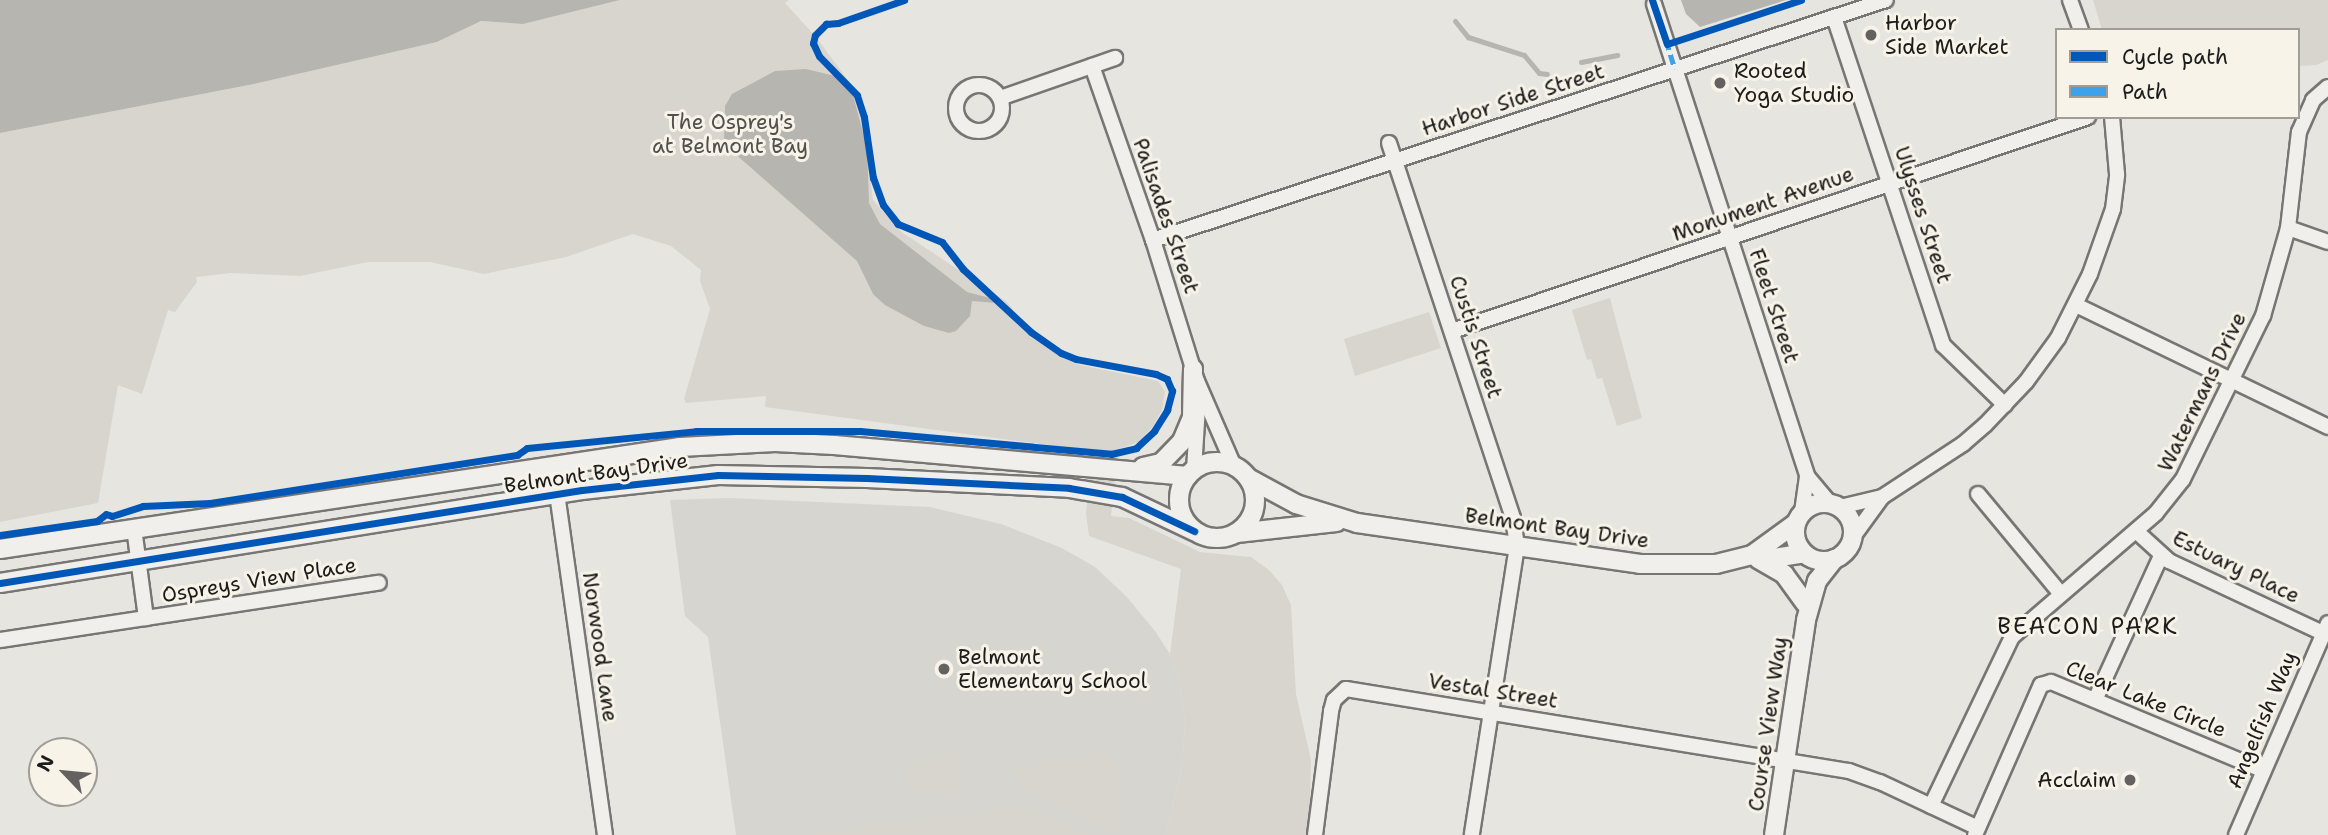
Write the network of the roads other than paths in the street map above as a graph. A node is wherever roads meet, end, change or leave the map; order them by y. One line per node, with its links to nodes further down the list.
1 (1886, 0): 4 (street, Harbor Side Street)
2 (2070, 0): 5 (street)
3 (1654, 4): 8 (street, Fleet Street)
4 (1834, 17): 8 (street, Harbor Side Street); 15 (street, Ulysses Street)
5 (2080, 28)
6 (1115, 58): 7 (street)
7 (1092, 66): 10 (street); 18 (street, Palisades Street)
8 (1675, 69): 14 (street, Harbor Side Street); 17 (street, Fleet Street)
9 (2328, 87): 16 (street, Watermans Drive)
10 (1000, 98)
11 (2082, 119): 15 (street, Monument Avenue)
12 (2112, 119): 20 (street, Belmont Bay Drive)
13 (1389, 143): 14 (street, Custis Street)
14 (1395, 161): 18 (street, Harbor Side Street); 21 (street, Custis Street)
15 (1891, 183): 17 (street, Monument Avenue); 24 (street, Ulysses Street)
16 (2288, 228): 19 (street); 23 (street, Watermans Drive)
17 (1729, 237): 21 (street, Monument Avenue); 30 (street, Fleet Street)
18 (1153, 240): 22 (street, Palisades Street)
19 (2328, 242)
20 (2076, 305): 23 (street); 24 (street, Belmont Bay Drive)
21 (1452, 331): 42 (street, Custis Street)
22 (1195, 375): 27 (street); 28 (street, Palisades Street); 29 (street, Palisades Street)
23 (2232, 382): 25 (street); 39 (street, Watermans Drive)
24 (2005, 405): 33 (street, Belmont Bay Drive)
25 (2328, 427)
26 (553, 465): 27 (street, Belmont Bay Drive); 32 (street, Norwood Lane); 37 (street, Belmont Bay Drive)
27 (1125, 469): 29 (street, Belmont Bay Drive)
28 (1241, 472): 29 (street, Belmont Bay Drive); 36 (street, Belmont Bay Drive); 40 (street)
29 (1191, 473): 38 (street)
30 (1807, 476): 34 (street, Fleet Street); 35 (street, Fleet Street)
31 (1978, 494): 51 (street)
32 (557, 495): 38 (street, Belmont Bay Drive); 48 (street, Belmont Bay Drive); 62 (street, Norwood Lane)
33 (1882, 497): 34 (street, Belmont Bay Drive); 41 (street, Belmont Bay Drive)
34 (1835, 505): 35 (street, Belmont Bay Drive); 41 (street)
35 (1799, 517): 44 (street, Belmont Bay Drive); 45 (street)
36 (1356, 523): 40 (street, Belmont Bay Drive); 42 (street, Belmont Bay Drive)
37 (134, 528): 43 (street, Belmont Bay Drive); 48 (street, Ospreys View Place)
38 (1194, 531): 40 (street, Belmont Bay Drive)
39 (2136, 531): 46 (street, Estuary Place); 51 (street, Watermans Drive)
40 (1237, 533)
41 (1853, 537): 47 (street, Belmont Bay Drive)
42 (1517, 546): 44 (street, Belmont Bay Drive); 57 (street, Custis Street)
43 (0, 549)
44 (1752, 555): 45 (street, Belmont Bay Drive); 52 (street)
45 (1806, 555): 47 (street, Belmont Bay Drive); 52 (street, Course View Way)
46 (2161, 556): 54 (street, Estuary Place); 56 (street)
47 (1834, 559): 52 (street, Course View Way)
48 (138, 561): 49 (street, Belmont Bay Drive); 53 (street, Ospreys View Place)
49 (0, 583)
50 (379, 583): 53 (street, Ospreys View Place)
51 (2061, 594): 60 (street, Watermans Drive)
52 (1805, 612): 58 (street, Course View Way)
53 (146, 618): 55 (street, Ospreys View Place)
54 (2326, 628): 59 (street, Angelfish Way)
55 (0, 640)
56 (2095, 700): 59 (street, Clear Lake Circle); 61 (street, Clear Lake Circle)
57 (1491, 711): 58 (street, Vestal Street); 63 (street, Vestal Street); 64 (street, Custis Street)
58 (1785, 759): 60 (street, Clear Lake Circle); 65 (street, Course View Way)
59 (2262, 770): 66 (street, Angelfish Way)
60 (1931, 806): 61 (street, Clear Lake Circle)
61 (1977, 832)
62 (605, 835)
63 (1315, 835)
64 (1472, 835)
65 (1774, 835)
66 (2236, 835)

